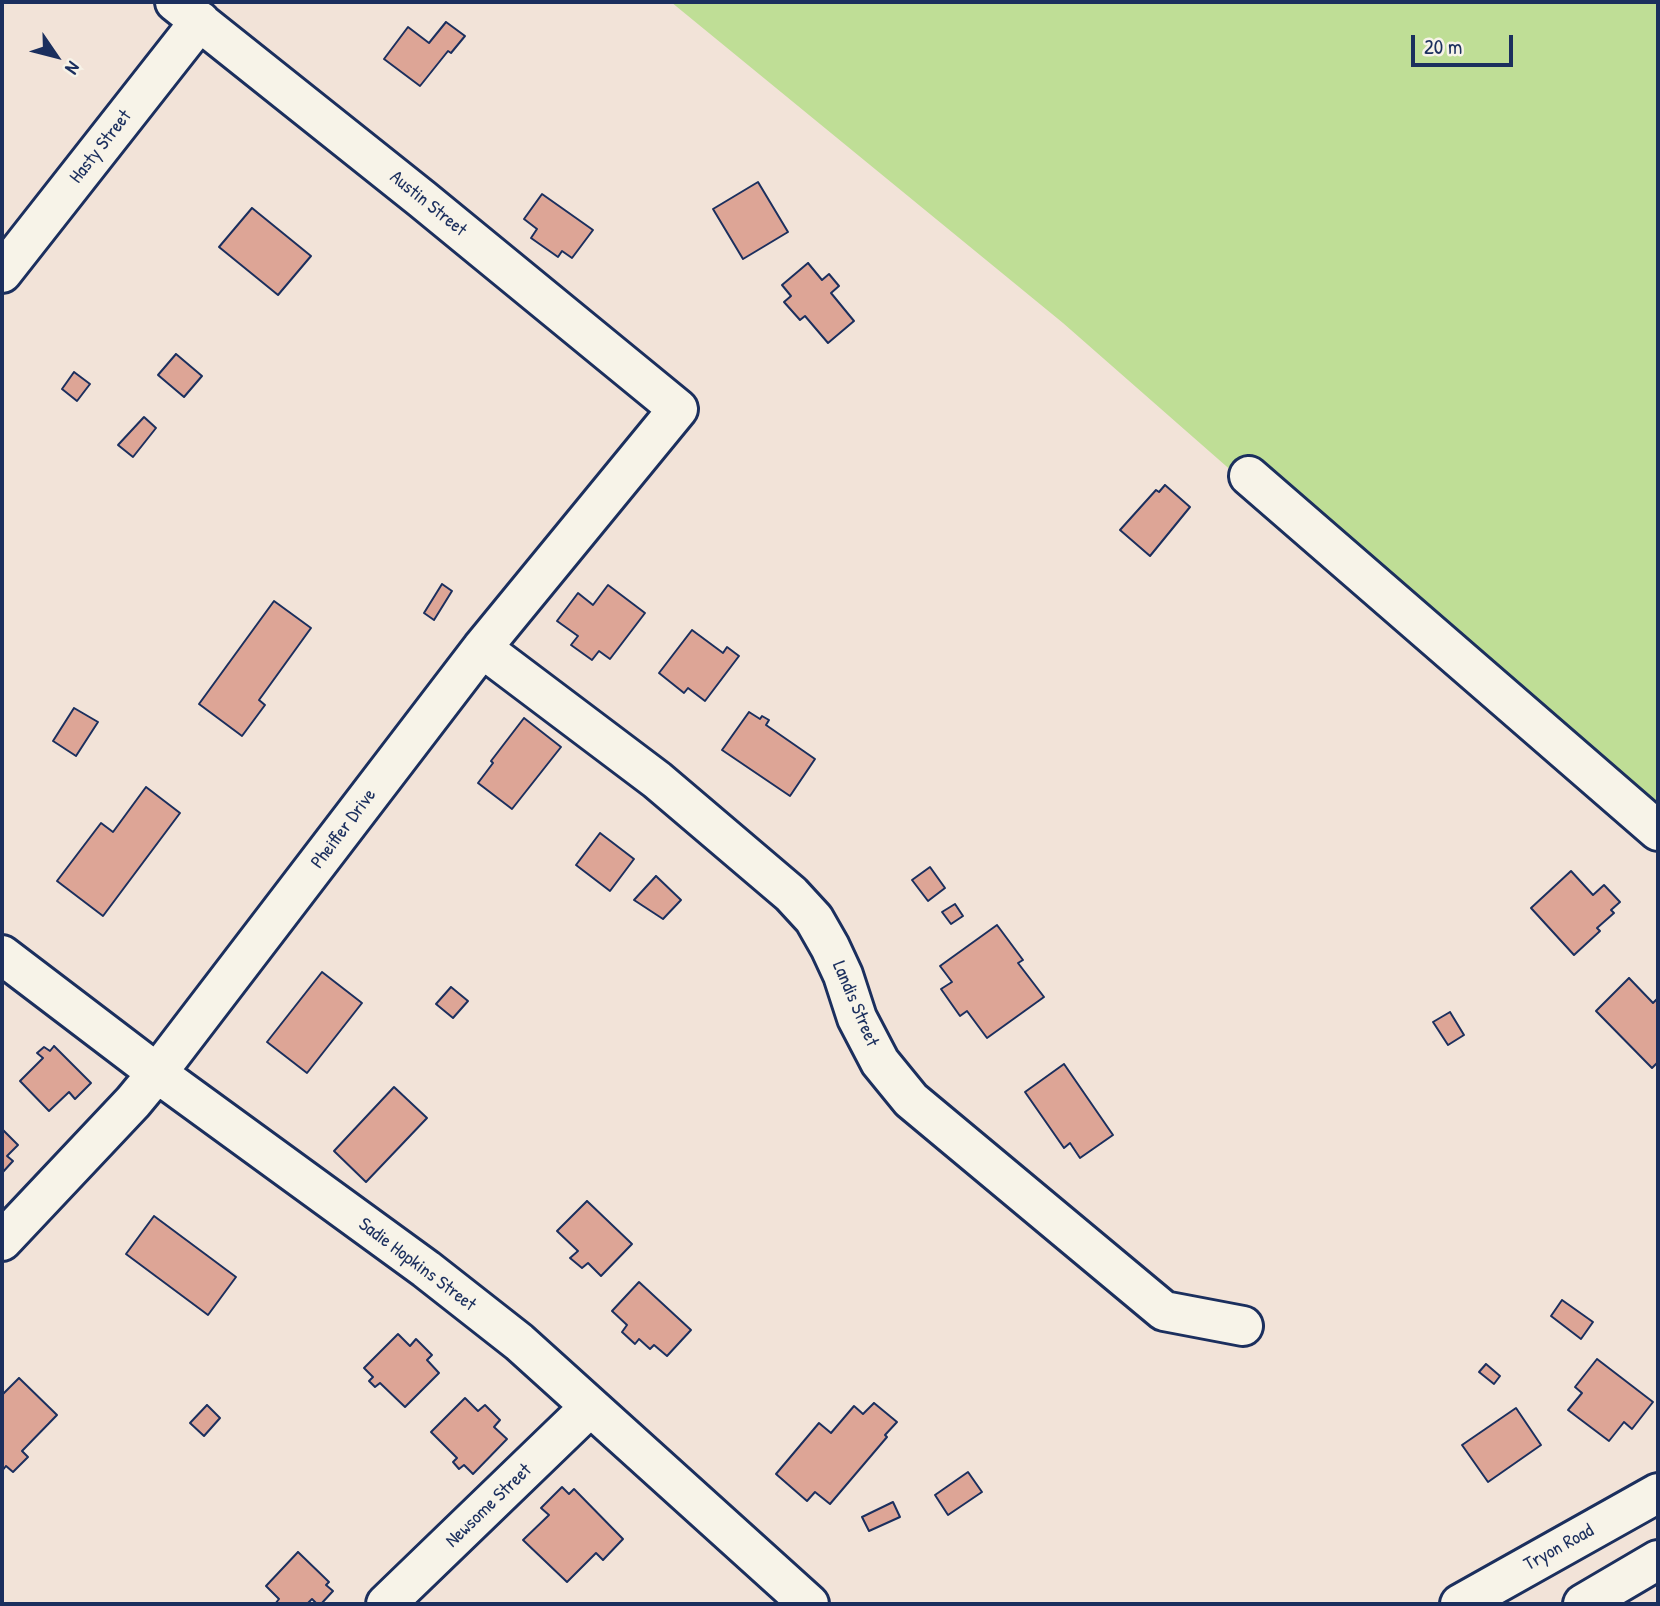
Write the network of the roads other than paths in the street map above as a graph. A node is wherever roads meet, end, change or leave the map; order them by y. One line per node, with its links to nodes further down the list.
1 (187, 11): 2 (street, Hasty Street); 3 (street, Austin Street)
2 (2, 273)
3 (678, 409): 5 (street, Pheiffer Drive)
4 (1250, 476): 6 (street)
5 (482, 648): 8 (street, Pheiffer Drive); 10 (street, Landis Street)
6 (1658, 831)
7 (2, 955): 8 (street, Sadie Hopkins Street)
8 (157, 1073): 9 (street, Pheiffer Drive); 11 (street, Sadie Hopkins Street)
9 (2, 1241)
10 (1243, 1326)
11 (590, 1407): 14 (street, Newsome Street); 15 (street, Sadie Hopkins Street)
12 (1658, 1493): 16 (street, Tryon Road)
13 (1658, 1560): 17 (street)
14 (386, 1604)
15 (808, 1604)
16 (1460, 1604)
17 (1583, 1604)

